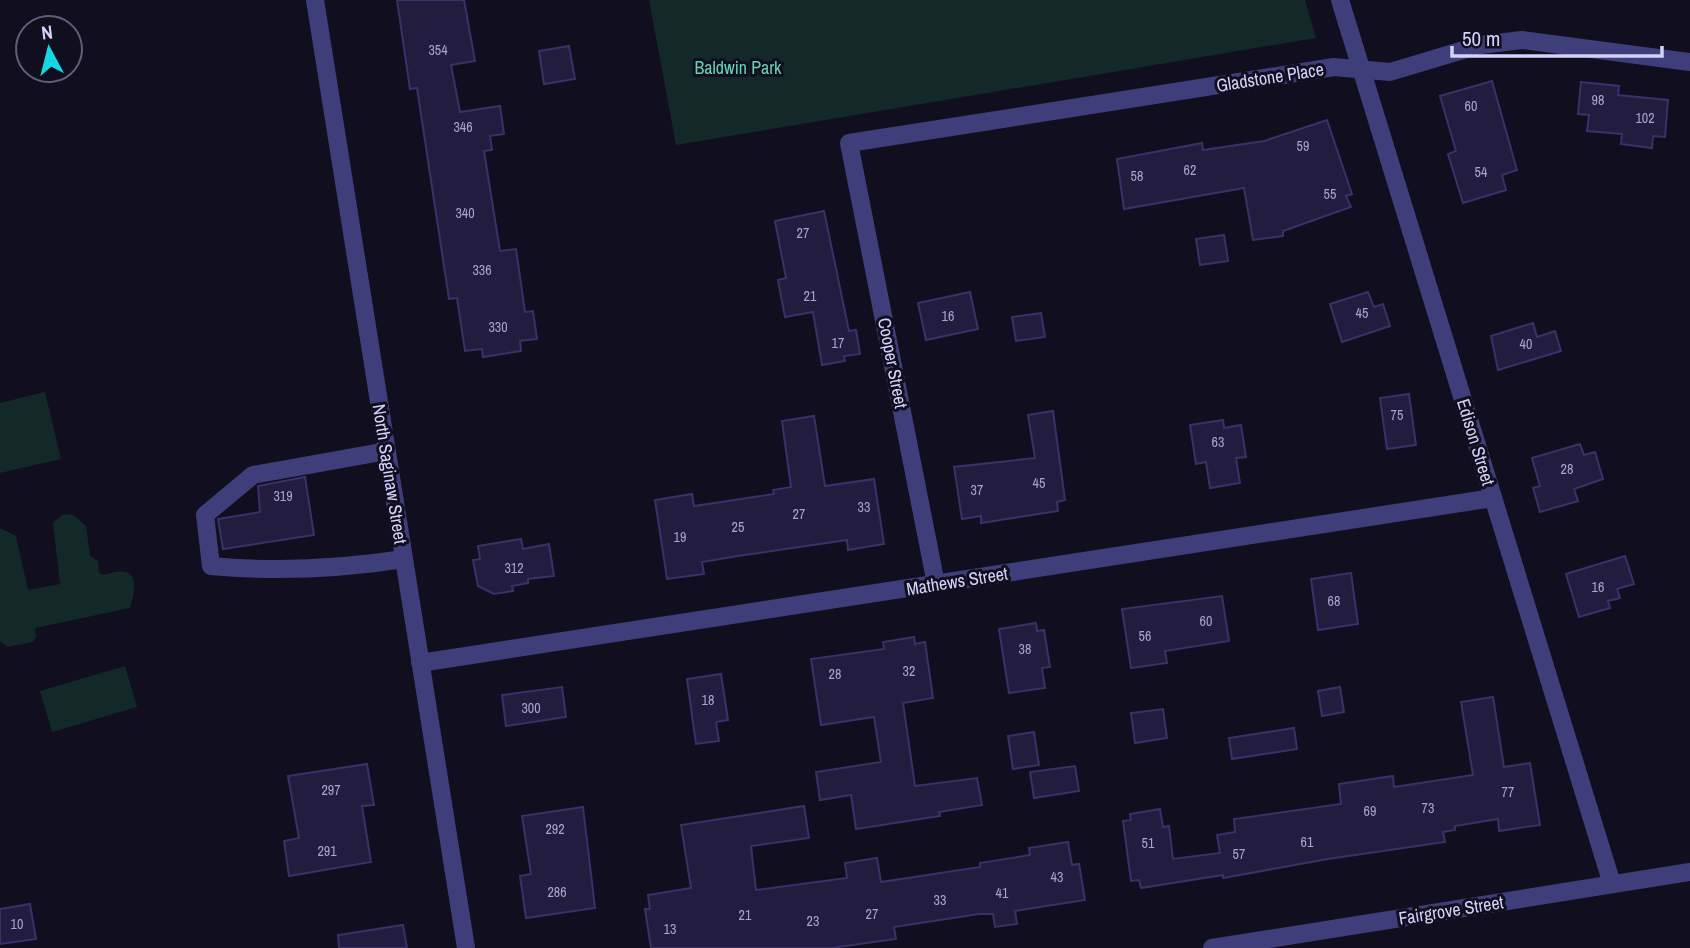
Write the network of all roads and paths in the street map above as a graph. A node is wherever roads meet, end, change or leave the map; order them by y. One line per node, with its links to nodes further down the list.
1 (315, 0): 6 (street, North Saginaw Street)
2 (1340, 0): 4 (street, Edison Street)
3 (1690, 62): 4 (street, Gladstone Place)
4 (1361, 69): 5 (street, Gladstone Place); 7 (street, Edison Street)
5 (849, 142): 9 (street, Cooper Street)
6 (387, 451): 8 (street, North Saginaw Street); 8 (street)
7 (1493, 498): 9 (street, Mathews Street); 12 (street, Edison Street)
8 (404, 559): 10 (street, North Saginaw Street)
9 (936, 584): 10 (street, Mathews Street)
10 (420, 663): 14 (street, North Saginaw Street)
11 (1690, 872): 12 (street, Fairgrove Street)
12 (1612, 884): 13 (street, Fairgrove Street)
13 (1321, 939): 15 (street, Fairgrove Street)
14 (466, 948)
15 (1212, 948)

